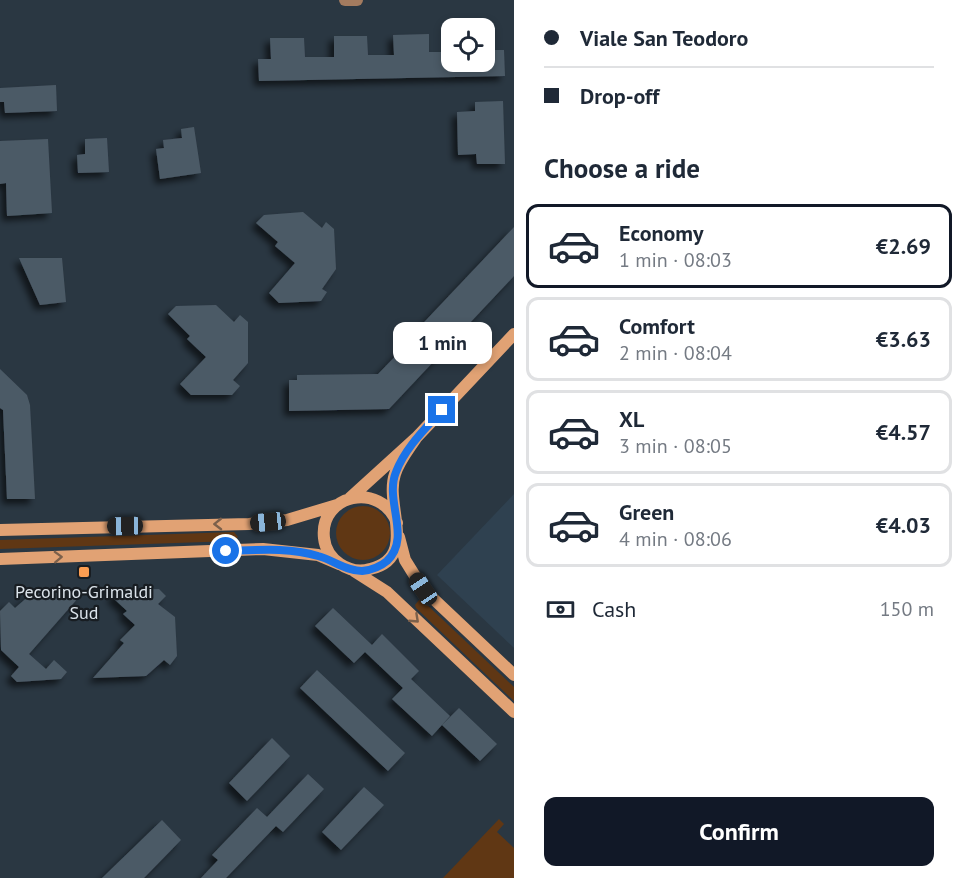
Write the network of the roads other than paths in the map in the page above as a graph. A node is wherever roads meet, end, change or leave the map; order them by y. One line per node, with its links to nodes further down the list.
1 (345, 0): 2 (street)
2 (357, 0)
3 (514, 334): 4 (main road)
4 (416, 438): 5 (main road); 7 (main road)
5 (350, 498): 6 (main road); 7 (main road)
6 (337, 505): 8 (main road, one-way to 8); 10 (main road)
7 (397, 528): 11 (main road); 12 (main road)
8 (0, 530)
9 (0, 560): 10 (main road, one-way to 10)
10 (339, 564): 11 (main road)
11 (353, 570): 13 (main road, one-way to 13)
12 (514, 675)
13 (514, 711)

